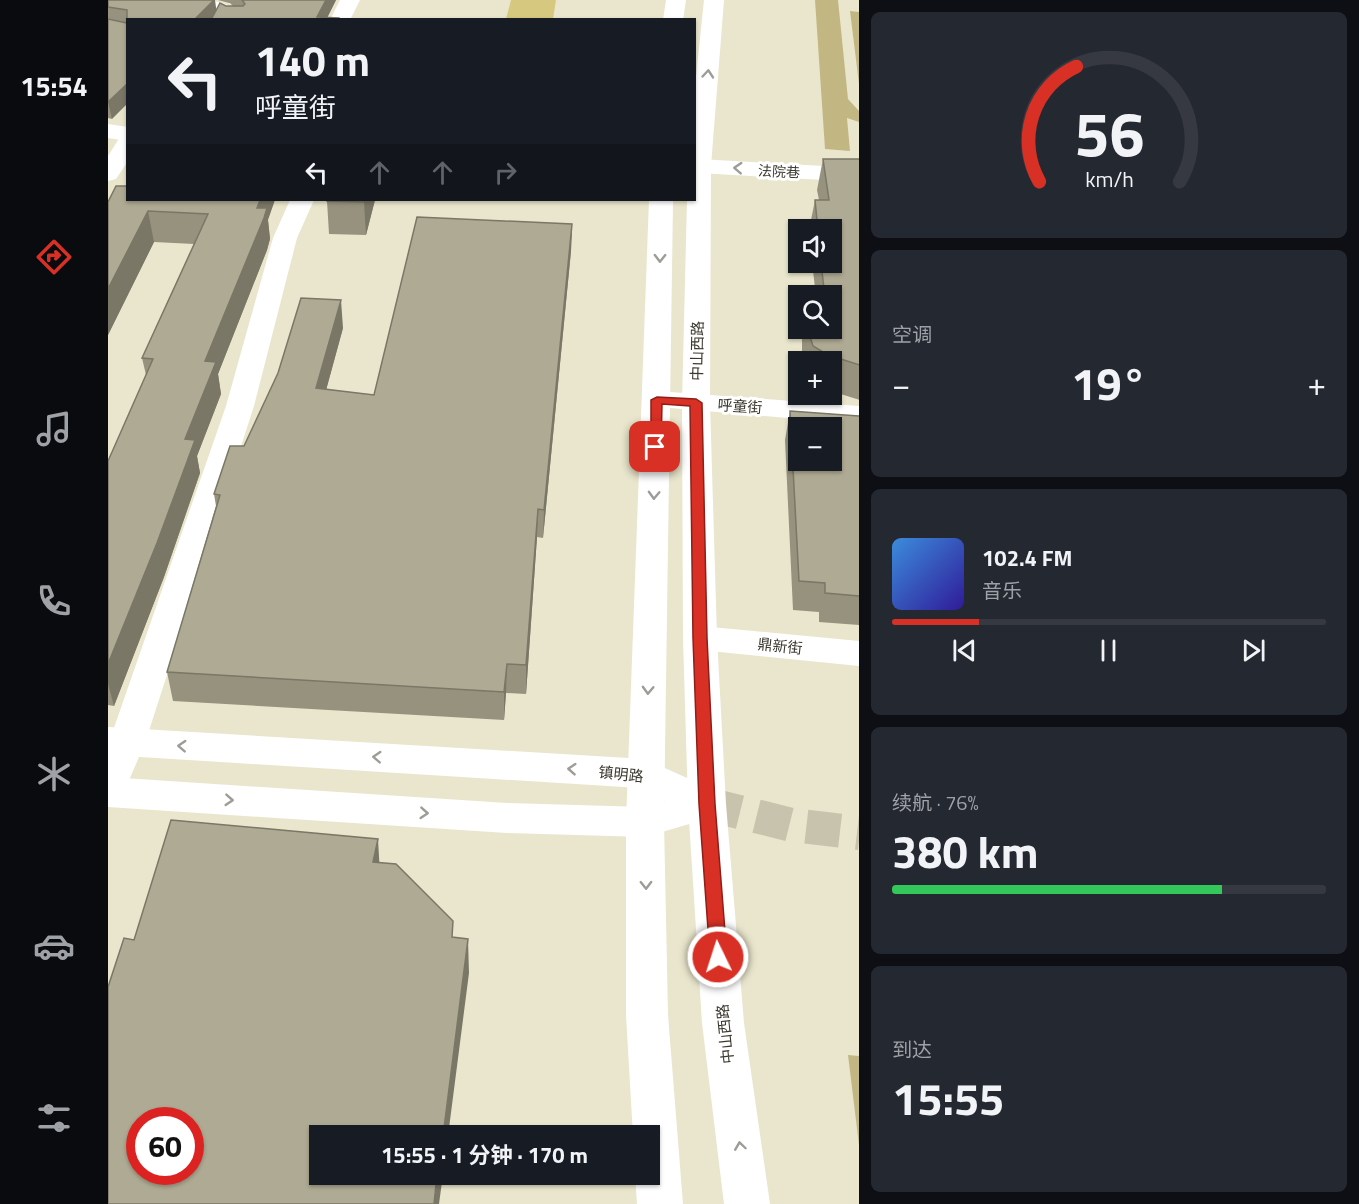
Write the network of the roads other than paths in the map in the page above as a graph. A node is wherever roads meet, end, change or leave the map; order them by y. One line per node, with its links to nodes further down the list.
1 (198, 0): 5 (street)
2 (350, 0): 6 (main road)
3 (676, 0): 7 (main road)
4 (714, 0): 11 (main road, 中山西路, one-way to 4)
5 (236, 18)
6 (341, 18)
7 (673, 18)
8 (108, 131): 9 (main road)
9 (126, 134)
10 (126, 145): 12 (main road)
11 (699, 166): 13 (main road, 法院巷, one-way to 11); 17 (main road, 中山西路)
12 (108, 174)
13 (859, 175)
14 (302, 201): 21 (main road)
15 (661, 201): 16 (main road, one-way to 16)
16 (657, 400): 17 (main road, 呼童街); 22 (main road, one-way to 22)
17 (696, 403): 18 (main road, 呼童街); 19 (main road, 中山西路)
18 (859, 416)
19 (700, 638): 20 (main road, 鼎新街); 24 (main road, 中山西路)
20 (859, 654)
21 (118, 742): 22 (main road, 镇明路, one-way to 21); 23 (main road)
22 (645, 774): 24 (main road, 镇明路); 25 (main road)
23 (108, 791): 25 (main road, one-way to 25)
24 (707, 804): 25 (main road); 27 (main road, 中山西路, one-way to 24)
25 (645, 822): 26 (main road, one-way to 26)
26 (660, 1204)
27 (747, 1204)

